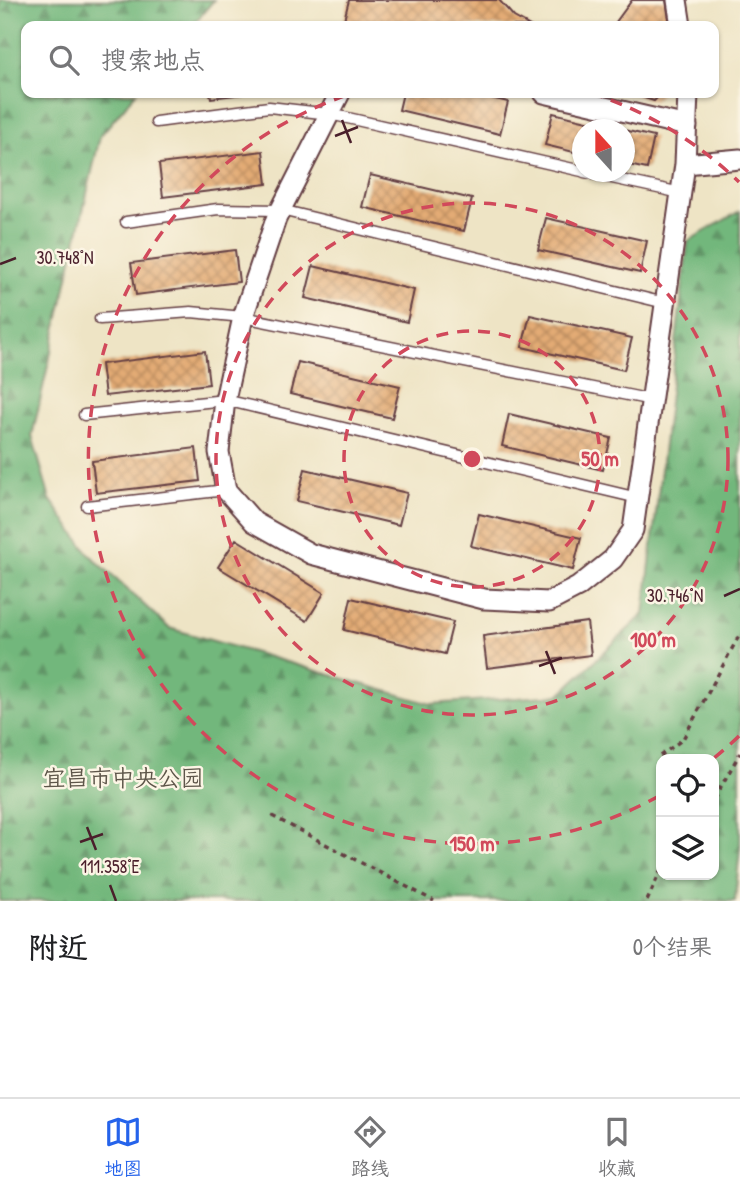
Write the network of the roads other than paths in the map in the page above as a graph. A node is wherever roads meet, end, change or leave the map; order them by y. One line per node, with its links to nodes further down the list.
1 (677, 0): 2 (street)
2 (680, 21)
3 (338, 98): 6 (street)
4 (566, 98): 8 (street)
5 (688, 98): 8 (street)
6 (330, 114): 7 (lane); 11 (lane); 14 (street)
7 (156, 122)
8 (687, 126): 10 (street)
9 (740, 159): 10 (street)
10 (685, 164): 13 (street)
11 (572, 169)
12 (632, 182): 13 (lane)
13 (681, 193): 16 (street)
14 (281, 210): 15 (lane); 16 (lane); 17 (street)
15 (126, 222)
16 (665, 303): 20 (street)
17 (243, 317): 18 (lane); 19 (street); 20 (lane)
18 (100, 319)
19 (225, 400): 21 (lane); 22 (street); 23 (lane)
20 (652, 400): 23 (street)
21 (84, 415)
22 (226, 490): 23 (street); 24 (lane)
23 (638, 498)
24 (87, 506)

